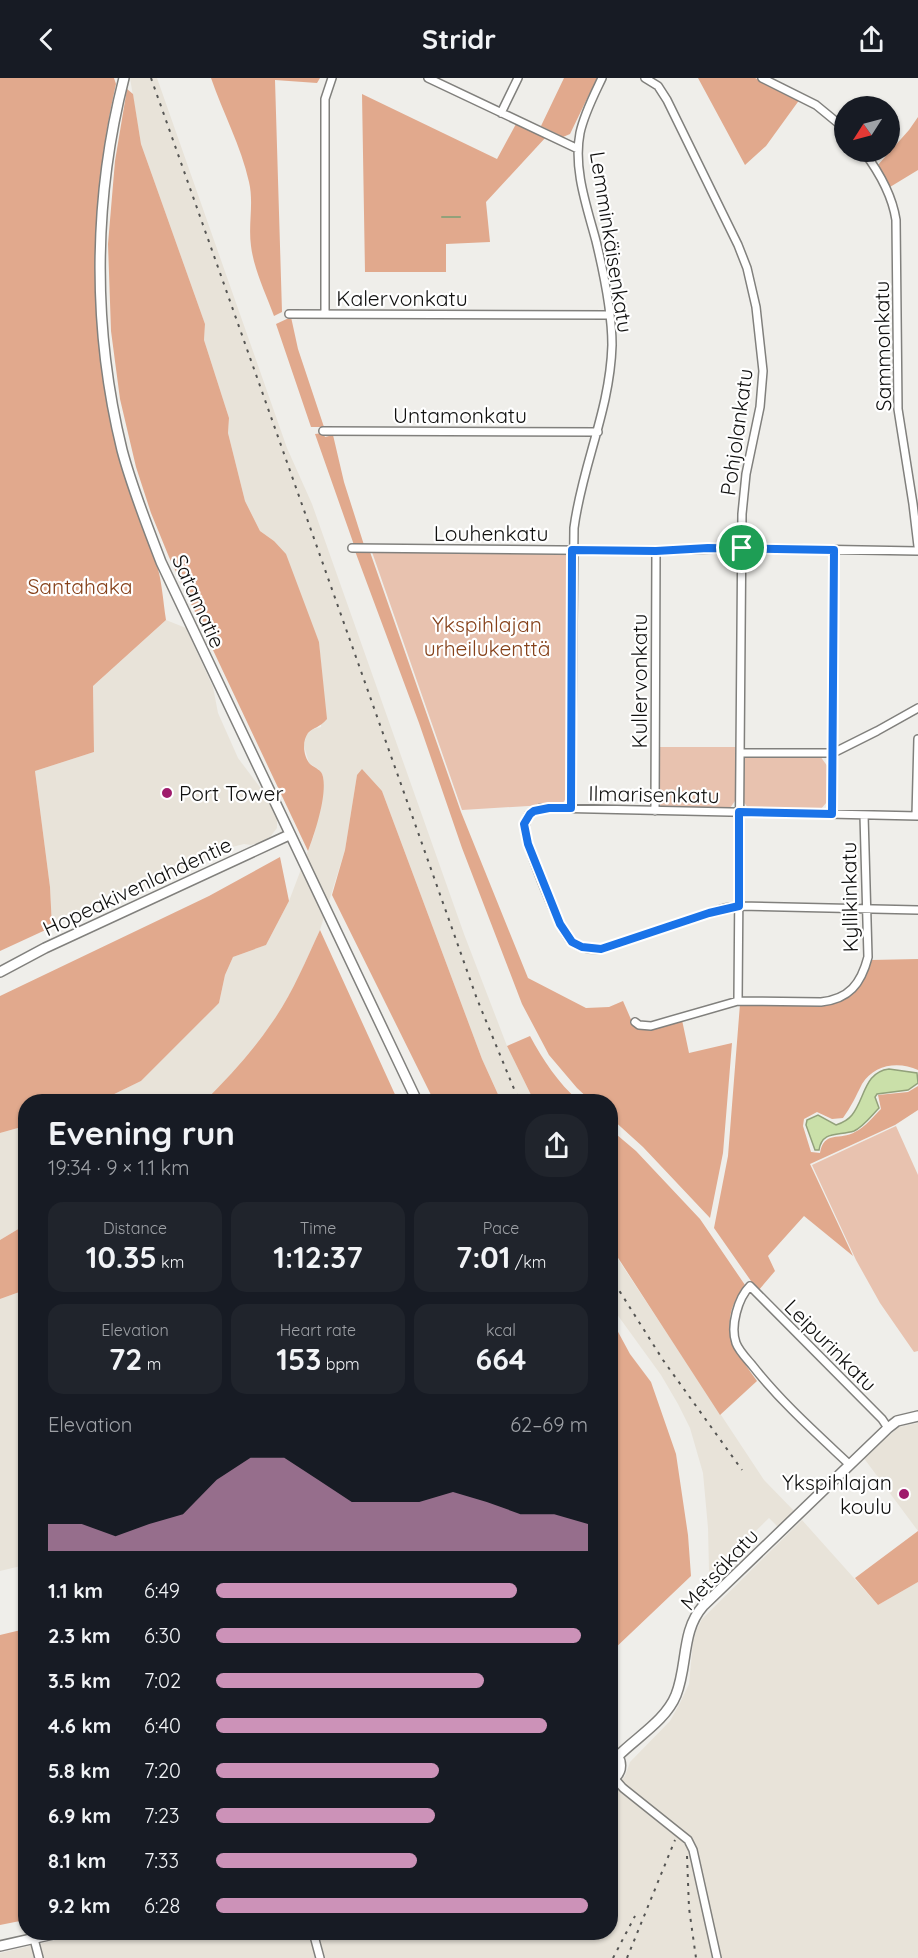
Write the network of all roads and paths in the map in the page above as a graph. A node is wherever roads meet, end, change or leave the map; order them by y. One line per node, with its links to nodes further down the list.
1 (332, 78): 13 (street, Kalervonkatu)
2 (428, 78): 8 (street)
3 (518, 78): 8 (street)
4 (602, 78): 10 (street, Lemminkäisenkatu)
5 (645, 78): 19 (street, Pohjolankatu)
6 (762, 78): 9 (street)
7 (123, 82): 34 (main road, Satamatie)
8 (501, 113): 10 (street)
9 (834, 120)
10 (578, 148): 14 (street, Lemminkäisenkatu)
11 (870, 162): 17 (street, Sammonkatu)
12 (289, 314): 13 (street)
13 (325, 314): 14 (street, Kalervonkatu)
14 (609, 315): 16 (street, Lemminkäisenkatu)
15 (323, 431): 16 (street, Untamonkatu)
16 (598, 432): 20 (street, Lemminkäisenkatu)
17 (918, 546)
18 (352, 548): 20 (street, Louhenkatu)
19 (742, 548): 21 (street, Louhenkatu); 22 (street, Louhenkatu); 26 (street, Pohjolankatu)
20 (572, 550): 22 (street, Louhenkatu); 28 (street, Lemminkäisenkatu)
21 (834, 550): 23 (street, Louhenkatu); 27 (street)
22 (656, 551): 29 (street, Kullervonkatu)
23 (918, 551)
24 (918, 708): 27 (street)
25 (918, 739): 33 (street)
26 (740, 753): 27 (street); 30 (street, Pohjolankatu)
27 (833, 753): 31 (street)
28 (571, 808): 29 (street, Ilmarisenkatu); 35 (street, Ilmarisenkatu)
29 (655, 811): 30 (street, Ilmarisenkatu)
30 (739, 812): 31 (street, Ilmarisenkatu); 35 (street, Pohjolankatu)
31 (832, 814): 32 (street, Ilmarisenkatu)
32 (864, 815): 33 (street, Ilmarisenkatu); 36 (street, Kyllikinkatu)
33 (917, 816)
34 (290, 836): 38 (main road, Hopeakivenlahdentie); 41 (main road, Satamatie)
35 (739, 906): 36 (street); 39 (street, Pohjolankatu)
36 (867, 909): 37 (street); 39 (street, Kyllikinkatu)
37 (918, 910)
38 (0, 972)
39 (738, 1002): 40 (street)
40 (635, 1022)
41 (414, 1094)
42 (918, 1416): 43 (main road, Metsäkatu)
43 (888, 1428): 44 (main road, Metsäkatu); 44 (street, Leipurinkatu)
44 (850, 1465): 45 (main road, Metsäkatu)
45 (618, 1750)
46 (618, 1784): 53 (street)
47 (26, 1940): 50 (main road)
48 (34, 1940): 51 (street)
49 (316, 1940): 52 (street)
50 (0, 1947)
51 (39, 1958)
52 (320, 1958)
53 (717, 1958)

